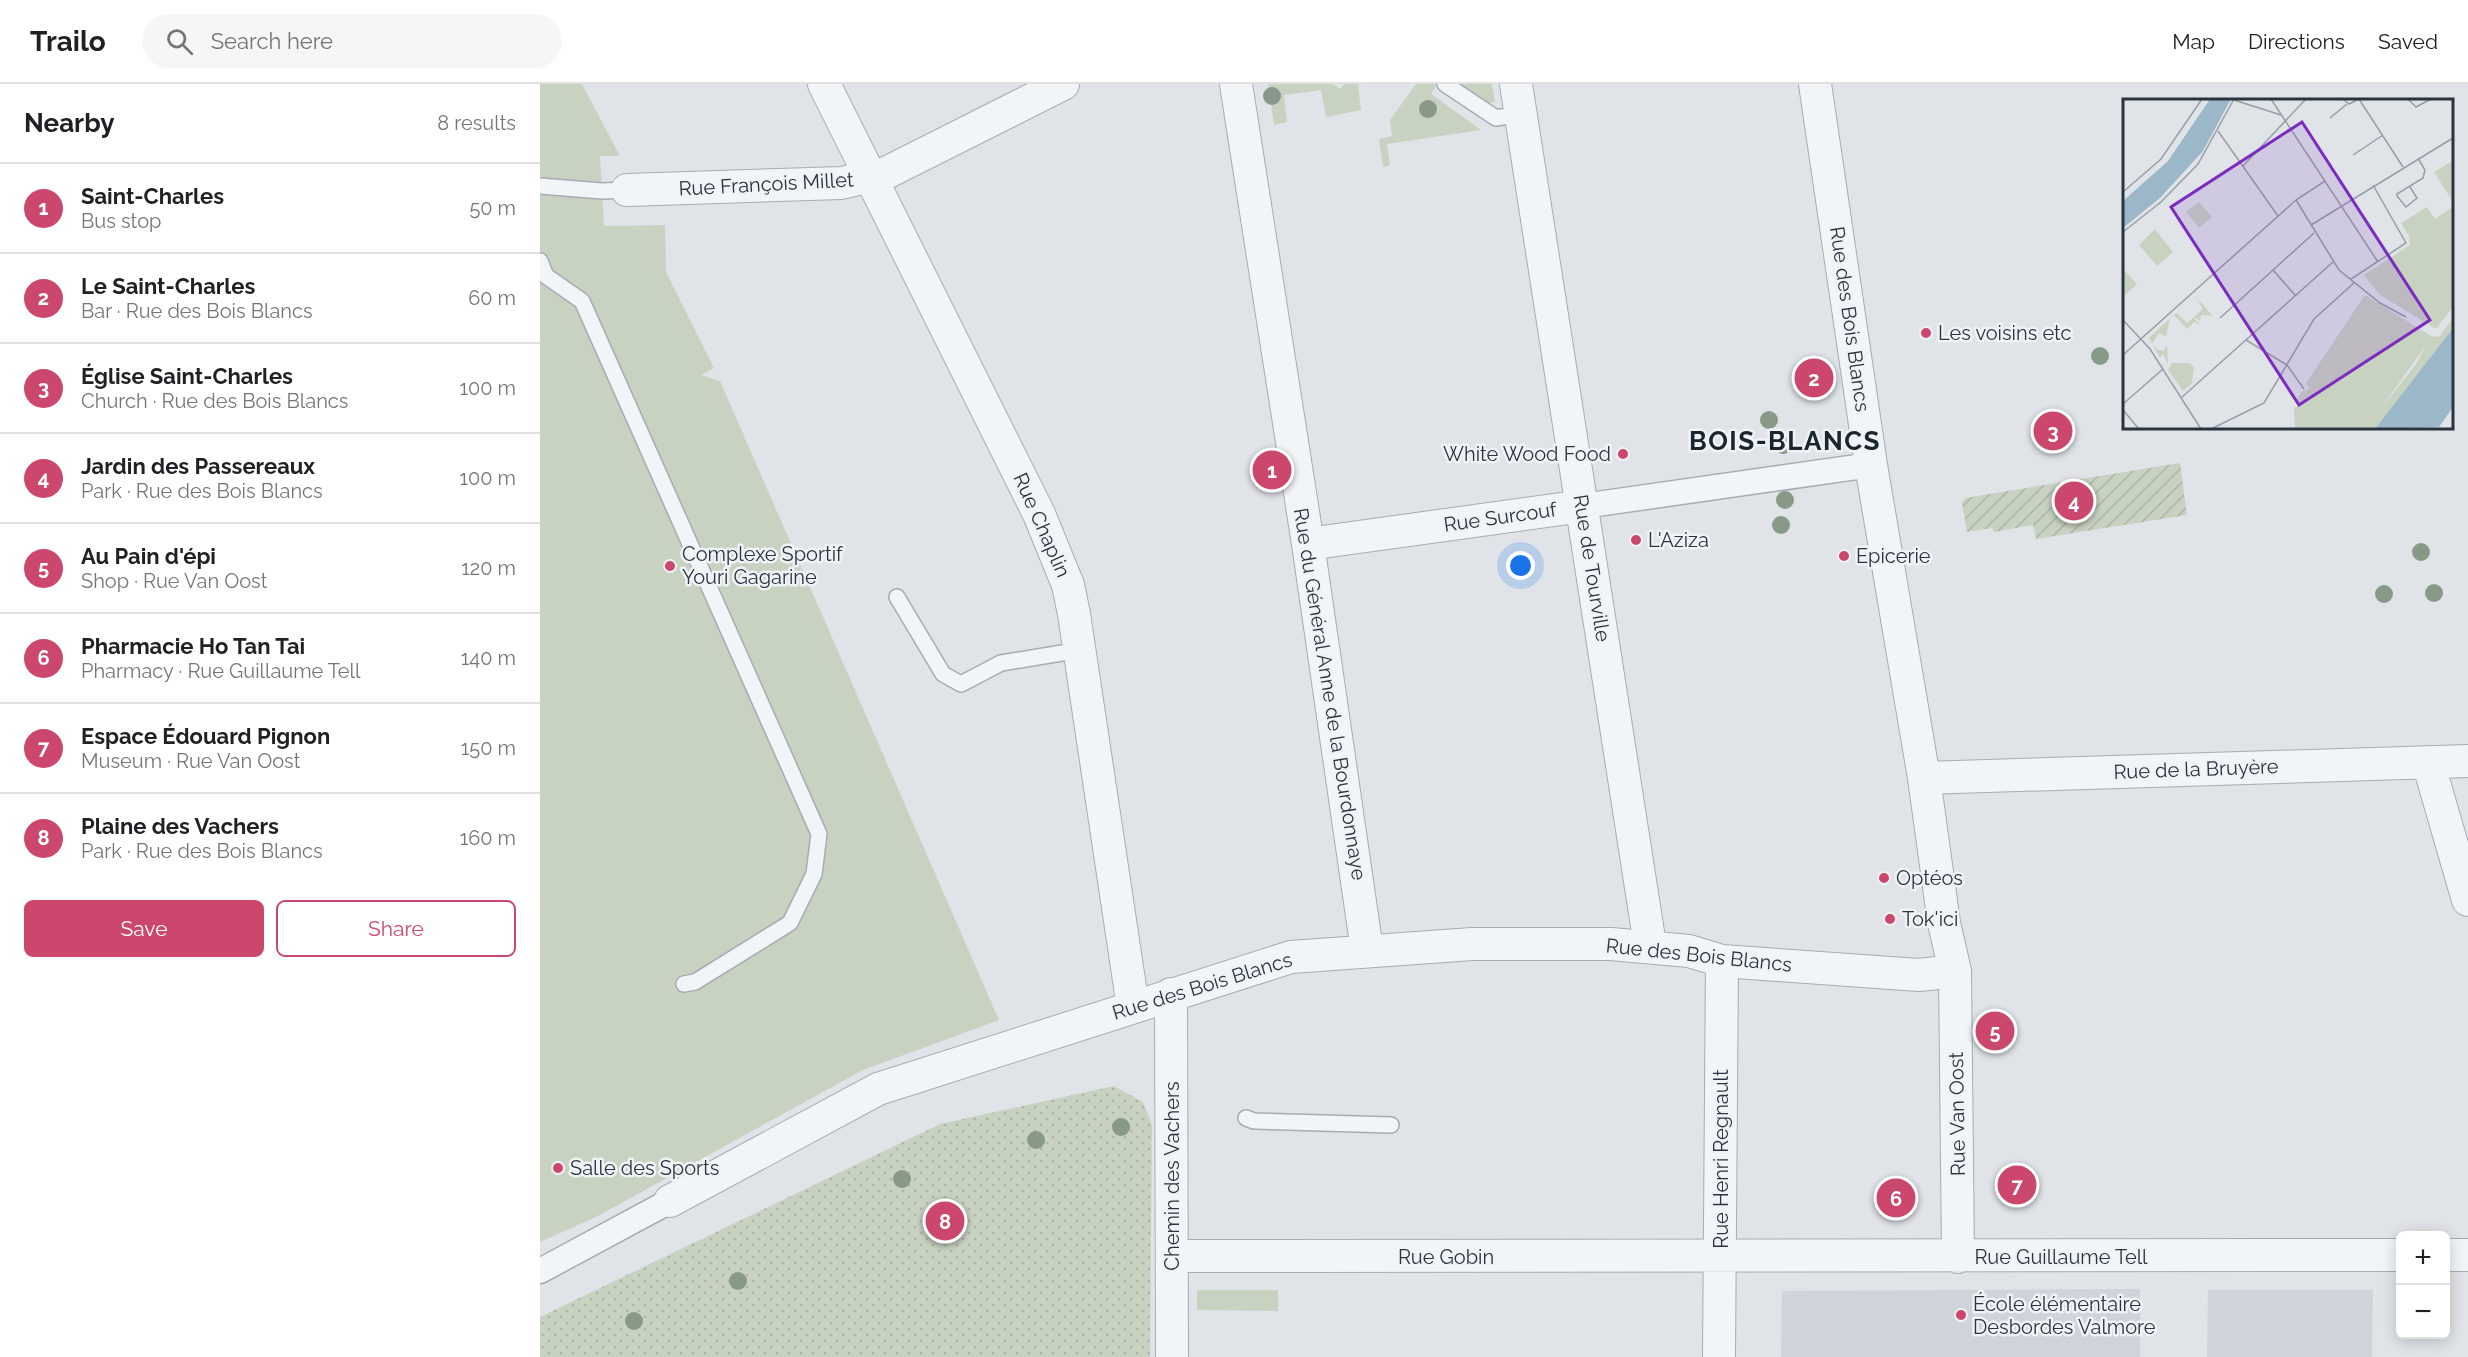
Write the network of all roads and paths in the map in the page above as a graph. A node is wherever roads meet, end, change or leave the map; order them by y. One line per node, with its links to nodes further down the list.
1 (824, 84): 7 (street, Rue Chaplin)
2 (1063, 84): 7 (street, Rue François Millet)
3 (1236, 84): 13 (street, Rue du Général Anne de la Bourdonnaye)
4 (1445, 84): 6 (lane)
5 (1815, 84): 11 (street, Rue des Bois Blancs)
6 (1519, 99): 12 (street, Rue de Tourville)
7 (871, 178): 9 (street, Rue François Millet); 15 (street, Rue Chaplin)
8 (540, 186): 9 (lane)
9 (627, 190)
10 (540, 261): 24 (lane)
11 (1871, 465): 12 (street, Rue Surcouf); 18 (street, Rue des Bois Blancs)
12 (1583, 506): 13 (street, Rue Surcouf); 20 (street, Rue de Tourville)
13 (1308, 544): 21 (street, Rue du Général Anne de la Bourdonnaye)
14 (897, 597): 15 (lane)
15 (1080, 650): 26 (street, Rue Chaplin)
16 (2468, 761): 17 (street, Rue de la Bruyère)
17 (2428, 762): 18 (street, Rue de la Bruyère); 19 (street)
18 (1924, 778): 23 (street, Rue des Bois Blancs)
19 (2468, 900)
20 (1650, 945): 21 (street, Rue des Bois Blancs); 22 (street, Rue des Bois Blancs)
21 (1368, 950): 25 (street, Rue des Bois Blancs)
22 (1722, 961): 23 (street, Rue des Bois Blancs); 34 (street, Rue Henri Regnault)
23 (1955, 971): 35 (street, Rue Van Oost)
24 (684, 984)
25 (1171, 994): 26 (street, Rue des Bois Blancs); 33 (street, Chemin des Vachers)
26 (1133, 1007): 29 (street, Rue des Bois Blancs)
27 (1246, 1118): 28 (lane)
28 (1391, 1125)
29 (670, 1201): 36 (street, Rue des Bois Blancs)
30 (2396, 1255): 35 (street, Rue Guillaume Tell)
31 (2450, 1255): 32 (street)
32 (2468, 1255)
33 (1172, 1256): 34 (street, Rue Gobin); 37 (street, Chemin des Vachers)
34 (1721, 1257): 35 (street, Rue Guillaume Tell); 38 (street, Rue Henri Regnault)
35 (1958, 1257)
36 (540, 1271)
37 (1172, 1357)
38 (1719, 1357)

